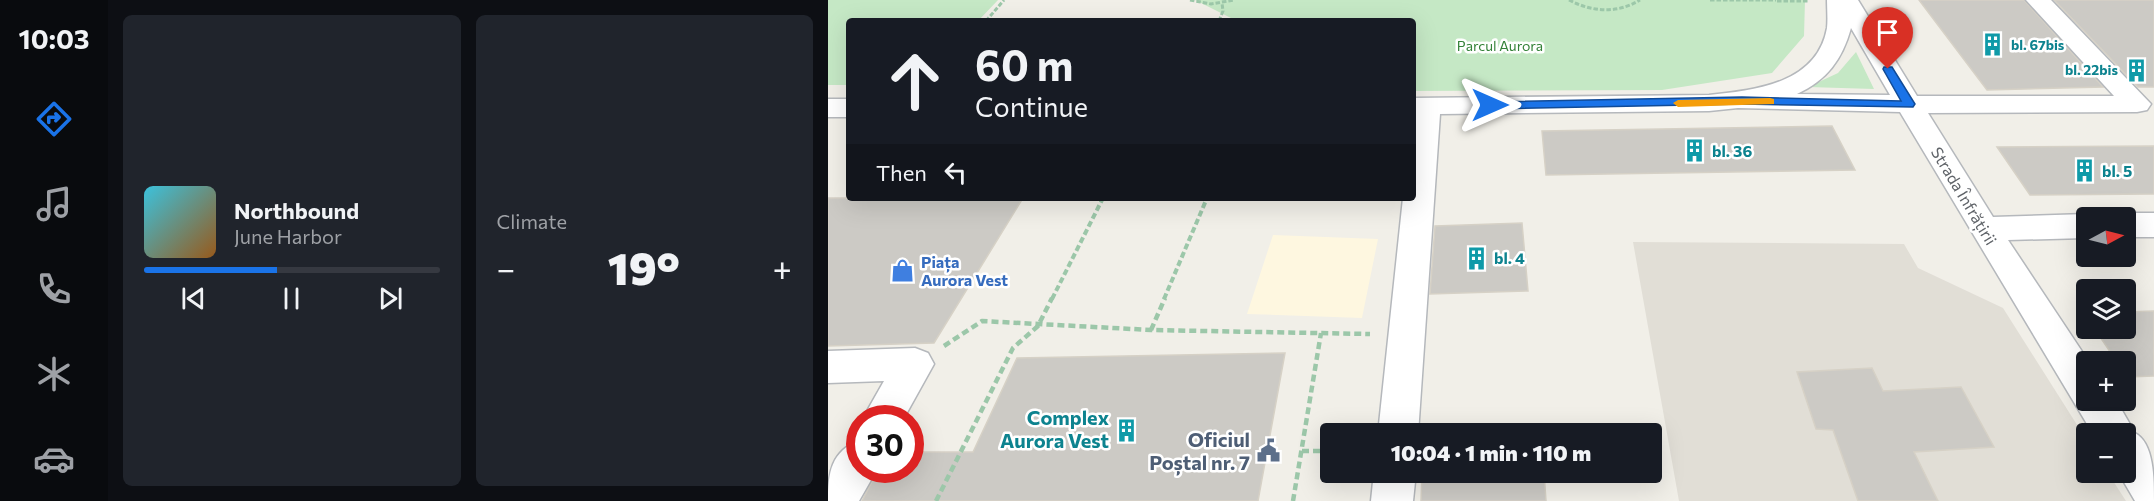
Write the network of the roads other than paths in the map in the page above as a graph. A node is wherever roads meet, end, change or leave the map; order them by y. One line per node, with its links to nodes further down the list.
1 (1839, 0): 4 (street)
2 (1846, 0): 5 (street, Strada Înfrățirii)
3 (2038, 0): 5 (street)
4 (1742, 101): 5 (street); 6 (street)
5 (1909, 104): 12 (street, Strada Înfrățirii)
6 (1420, 106): 7 (street)
7 (1416, 167)
8 (1414, 201): 16 (street)
9 (2136, 225): 10 (street)
10 (2154, 225)
11 (2076, 226): 12 (street)
12 (1984, 229): 14 (street, Strada Înfrățirii)
13 (828, 367): 15 (street)
14 (2076, 373)
15 (891, 405)
16 (1399, 423)
17 (2136, 465): 20 (street)
18 (846, 483): 21 (street)
19 (1394, 483): 22 (street)
20 (2154, 493)
21 (835, 501)
22 (1392, 501)

